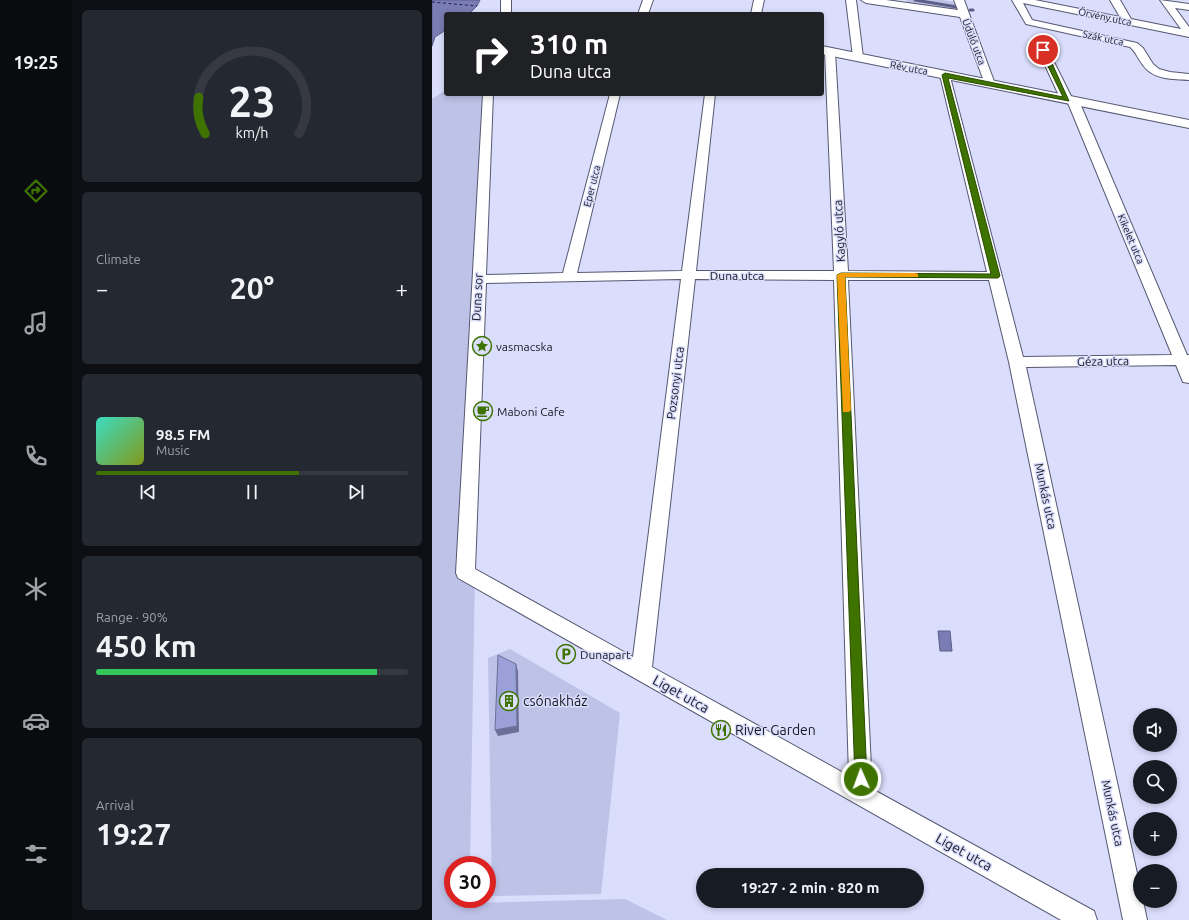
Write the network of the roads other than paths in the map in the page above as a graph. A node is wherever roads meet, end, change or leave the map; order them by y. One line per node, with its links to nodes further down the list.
1 (506, 0): 12 (street)
2 (648, 0): 13 (street)
3 (759, 0): 14 (street)
4 (851, 0): 20 (street)
5 (866, 0): 15 (street)
6 (957, 0): 15 (street, Üdülő utca)
7 (1017, 0): 22 (street, Szák utca)
8 (1021, 0): 16 (street, Örvény utca)
9 (1115, 0): 16 (street)
10 (1167, 2): 11 (street); 17 (street)
11 (1189, 7)
12 (506, 12)
13 (644, 12)
14 (756, 12)
15 (964, 14): 23 (street, Üdülő utca)
16 (1128, 22): 17 (street, Örvény utca)
17 (1189, 34)
18 (1043, 50): 27 (street)
19 (826, 51): 20 (street, Rév utca); 30 (street, Kagyló utca)
20 (858, 58): 21 (street, Rév utca)
21 (945, 75): 23 (street, Rév utca); 31 (street, Munkás utca)
22 (1189, 77)
23 (990, 84): 27 (street, Rév utca)
24 (488, 96): 33 (street, Duna sor)
25 (614, 96): 32 (street, Eper utca)
26 (710, 96): 29 (street, Pozsonyi utca)
27 (1070, 100): 28 (street, Rév utca); 34 (street, Kikelet utca)
28 (1189, 124)
29 (688, 275): 30 (street, Duna utca); 32 (street, Duna utca); 38 (street, Pozsonyi utca)
30 (841, 275): 31 (street, Duna utca); 39 (street, Kagyló utca)
31 (996, 276): 35 (street, Munkás utca)
32 (569, 278): 33 (street, Duna utca)
33 (478, 280): 37 (street, Duna sor)
34 (1185, 360): 35 (street, Géza utca); 36 (street, Kikelet utca)
35 (1017, 362): 41 (street, Munkás utca)
36 (1189, 378)
37 (465, 573): 38 (street, Liget utca)
38 (641, 671): 39 (street, Liget utca)
39 (861, 795): 40 (street, Liget utca)
40 (1085, 920)
41 (1135, 920)

